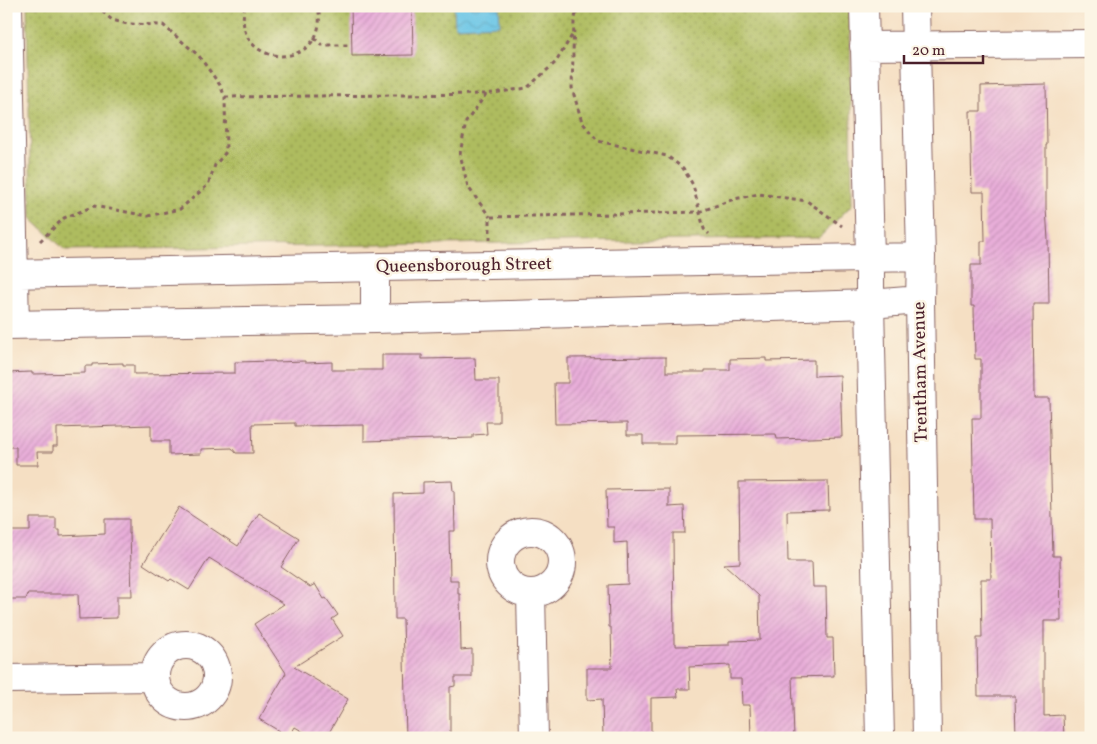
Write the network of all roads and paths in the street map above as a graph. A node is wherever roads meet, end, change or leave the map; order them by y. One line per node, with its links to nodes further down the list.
1 (8, 6): 25 (street)
2 (96, 6): 15 (path)
3 (245, 6): 9 (path)
4 (318, 6): 9 (path)
5 (578, 6): 8 (path)
6 (864, 6): 13 (street)
7 (915, 6): 12 (street, Trentham Avenue)
8 (574, 32): 14 (path); 16 (path)
9 (314, 38): 10 (path)
10 (348, 44)
11 (1091, 44): 12 (street)
12 (915, 45): 13 (street); 22 (street, Trentham Avenue)
13 (864, 46): 23 (street)
14 (486, 94): 15 (path); 17 (path)
15 (225, 97): 20 (path)
16 (699, 212): 17 (path); 18 (path); 19 (path)
17 (490, 217): 21 (path)
18 (843, 226)
19 (710, 234)
20 (40, 241)
21 (490, 243)
22 (921, 257): 23 (street, Queensborough Street); 26 (street, Trentham Avenue)
23 (870, 258): 24 (street, Queensborough Street); 27 (street)
24 (375, 268): 25 (street, Queensborough Street); 28 (street)
25 (10, 274): 29 (street)
26 (920, 300): 27 (street); 35 (street, Trentham Avenue)
27 (870, 304): 28 (street); 34 (street)
28 (375, 319): 29 (street)
29 (11, 325)
30 (531, 593): 33 (street)
31 (154, 677): 32 (street)
32 (6, 679)
33 (534, 738)
34 (880, 738)
35 (927, 738)

